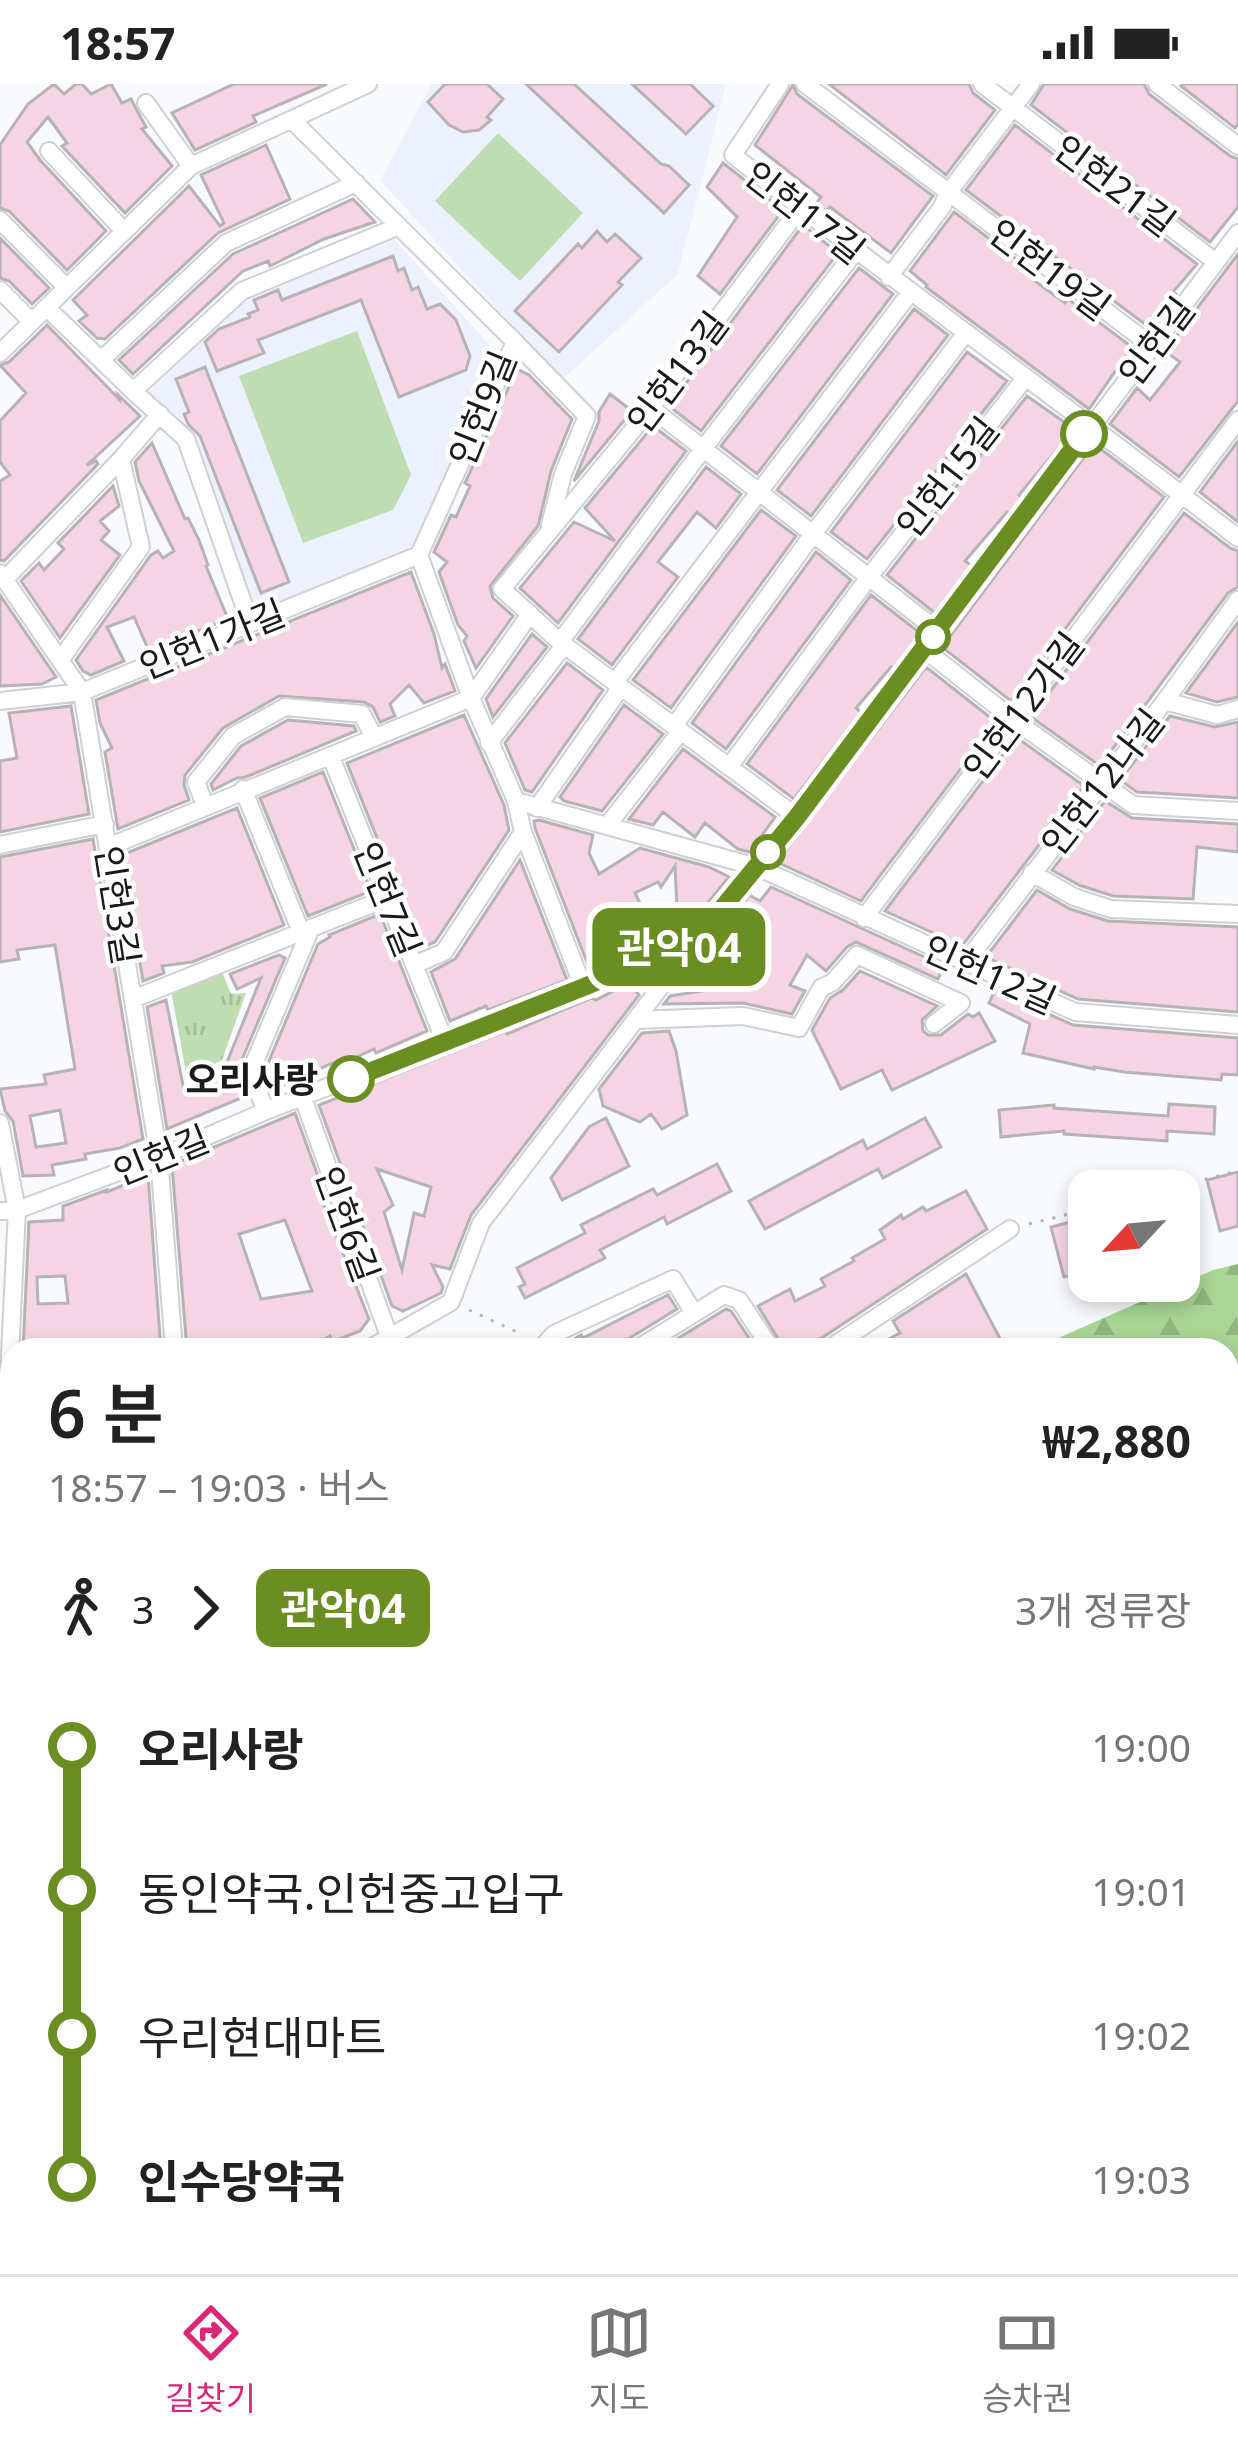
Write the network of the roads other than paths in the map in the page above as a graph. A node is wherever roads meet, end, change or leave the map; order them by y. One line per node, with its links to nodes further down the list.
1 (368, 84): 9 (street)
2 (781, 84): 15 (street, 인헌17길)
3 (805, 84): 14 (street, 인헌19길)
4 (982, 84): 8 (street, 인헌21길)
5 (1031, 84): 8 (street)
6 (1157, 84): 10 (street)
7 (146, 103): 12 (street)
8 (1013, 107): 14 (street); 21 (street, 인헌21길)
9 (293, 121): 12 (street); 13 (street, 인헌9길)
10 (1238, 146)
11 (49, 151): 18 (street)
12 (190, 166): 18 (street)
13 (356, 184): 17 (street, 인헌9길); 32 (street)
14 (948, 193): 22 (street, 인헌17길); 30 (street, 인헌19길)
15 (800, 208): 20 (street, 인헌17길); 35 (street, 인헌13길)
16 (0, 220): 23 (street)
17 (399, 226): 29 (street, 인헌9길); 34 (street)
18 (124, 232): 23 (street)
19 (1238, 233): 21 (street, 인헌길)
20 (855, 252): 22 (street, 인헌17길); 39 (street)
21 (1216, 262): 30 (street, 인헌길)
22 (889, 277): 25 (street, 인헌17길)
23 (66, 287): 26 (street)
24 (0, 290): 27 (street)
25 (910, 293): 28 (street, 인헌17길); 41 (street)
26 (47, 308): 27 (street); 32 (street)
27 (32, 322): 31 (street)
28 (965, 334): 33 (street, 인헌17길); 44 (street, 인헌15길)
29 (515, 342): 43 (street, 인헌13길); 46 (street, 인헌9길)
30 (1152, 346): 38 (street, 인헌길)
31 (0, 353)
32 (102, 359): 34 (street)
33 (1025, 377): 38 (street, 인헌17길); 48 (street, 인헌15길)
34 (133, 392): 36 (street)
35 (651, 408): 39 (street); 43 (street, 인헌13길)
36 (160, 414): 40 (street, 인헌3길); 51 (street)
37 (1238, 420): 42 (street, 인헌12가길)
38 (1090, 425): 42 (street, 인헌17길); 52 (street, 인헌길)
39 (703, 448): 41 (street); 53 (street, 인헌13길)
40 (122, 459): 47 (street, 인헌3길); 55 (street)
41 (759, 492): 44 (street); 56 (street)
42 (1182, 494): 45 (street, 인헌17길); 62 (street, 인헌12가길)
43 (548, 532): 50 (street, 인헌13길)
44 (813, 534): 48 (street); 63 (street)
45 (1238, 538)
46 (419, 555): 51 (street, 인헌1가길); 58 (street)
47 (2, 576): 55 (street, 인헌3길)
48 (869, 577): 52 (street); 67 (street)
49 (1238, 600): 60 (street, 인헌12나길)
50 (530, 614): 53 (street, 인헌13길); 58 (street)
51 (250, 623): 57 (street, 인헌1가길)
52 (938, 631): 54 (street, 인헌길)
53 (562, 643): 56 (street, 인헌13길); 65 (street)
54 (924, 649): 62 (street); 74 (street, 인헌길)
55 (61, 659): 57 (street, 인헌3길)
56 (618, 684): 63 (street, 인헌13길); 72 (street)
57 (82, 692): 59 (street, 인헌1가길); 75 (street, 인헌3길)
58 (471, 698): 64 (street); 65 (street)
59 (0, 701)
60 (1165, 701): 61 (street); 68 (street, 인헌12나길)
61 (1238, 709)
62 (1014, 720): 68 (street); 84 (street, 인헌12가길)
63 (677, 728): 67 (street, 인헌13길); 76 (street)
64 (374, 738): 66 (street); 71 (street)
65 (489, 743): 70 (street)
66 (331, 757): 69 (street); 82 (street, 인헌7길)
67 (729, 767): 74 (street, 인헌13길)
68 (1102, 784): 73 (street); 81 (street, 인헌12나길)
69 (243, 789): 71 (street); 85 (street)
70 (516, 801): 72 (street, 인헌12길); 77 (street)
71 (206, 805): 79 (street)
72 (537, 808): 76 (street, 인헌12길)
73 (1238, 811)
74 (797, 817): 80 (street, 인헌길)
75 (105, 824): 78 (street); 79 (street, 인헌3길)
76 (607, 826): 80 (street, 인헌12길)
77 (524, 832): 88 (street); 89 (street)
78 (0, 845)
79 (108, 847): 90 (street, 인헌3길)
80 (757, 867): 84 (street, 인헌12길); 86 (street, 인헌길)
81 (1032, 873): 83 (street); 87 (street, 인헌12나길)
82 (388, 898): 85 (street); 88 (street, 인헌7길)
83 (1238, 914)
84 (864, 918): 87 (street, 인헌12길)
85 (306, 930): 90 (street); 96 (street)
86 (697, 939): 89 (street, 인헌길); 91 (street)
87 (965, 963): 93 (street, 인헌12길)
88 (415, 965): 94 (street, 인헌7길)
89 (584, 987): 94 (street, 인헌길)
90 (133, 999): 98 (street, 인헌3길)
91 (635, 1020): 92 (street); 105 (street)
92 (934, 1024)
93 (1238, 1025)
94 (446, 1042): 95 (street, 인헌길)
95 (303, 1098): 96 (street, 인헌길); 104 (street, 인헌6길)
96 (266, 1111): 98 (street, 인헌길)
97 (0, 1123): 99 (street)
98 (160, 1157): 99 (street, 인헌길); 103 (street, 인헌3길)
99 (9, 1211): 102 (street)
100 (1010, 1229): 109 (street)
101 (694, 1313): 106 (street); 107 (street); 108 (street)
102 (6, 1338)
103 (174, 1338)
104 (390, 1338)
105 (400, 1338)
106 (550, 1338)
107 (654, 1338)
108 (764, 1338)
109 (844, 1338)

